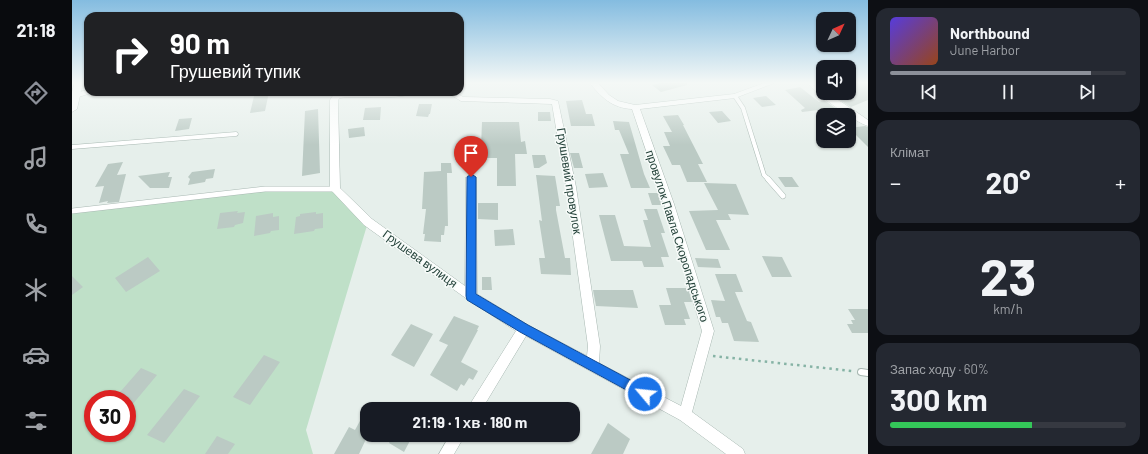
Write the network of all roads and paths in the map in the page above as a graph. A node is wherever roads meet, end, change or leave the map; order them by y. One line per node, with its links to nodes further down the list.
1 (334, 103): 12 (street)
2 (554, 103): 18 (street, Грушевий провулок)
3 (615, 103): 7 (street)
4 (670, 103): 7 (street)
5 (740, 103): 13 (lane)
6 (837, 103): 8 (street)
7 (635, 107): 17 (street, провулок Павла Скоропадського)
8 (868, 123)
9 (236, 134): 10 (lane)
10 (72, 147)
11 (471, 177): 15 (street)
12 (335, 189): 14 (lane); 15 (street, Грушева вулиця)
13 (783, 196)
14 (72, 211)
15 (471, 296): 16 (street, Грушева вулиця)
16 (524, 329): 18 (street, Грушева вулиця); 20 (street)
17 (701, 355): 19 (path); 21 (street, провулок Павла Скоропадського)
18 (593, 366): 21 (street, Грушева вулиця)
19 (865, 373)
20 (478, 402)
21 (685, 415): 24 (street, Грушева вулиця)
22 (454, 442): 23 (street)
23 (446, 454)
24 (738, 454)

